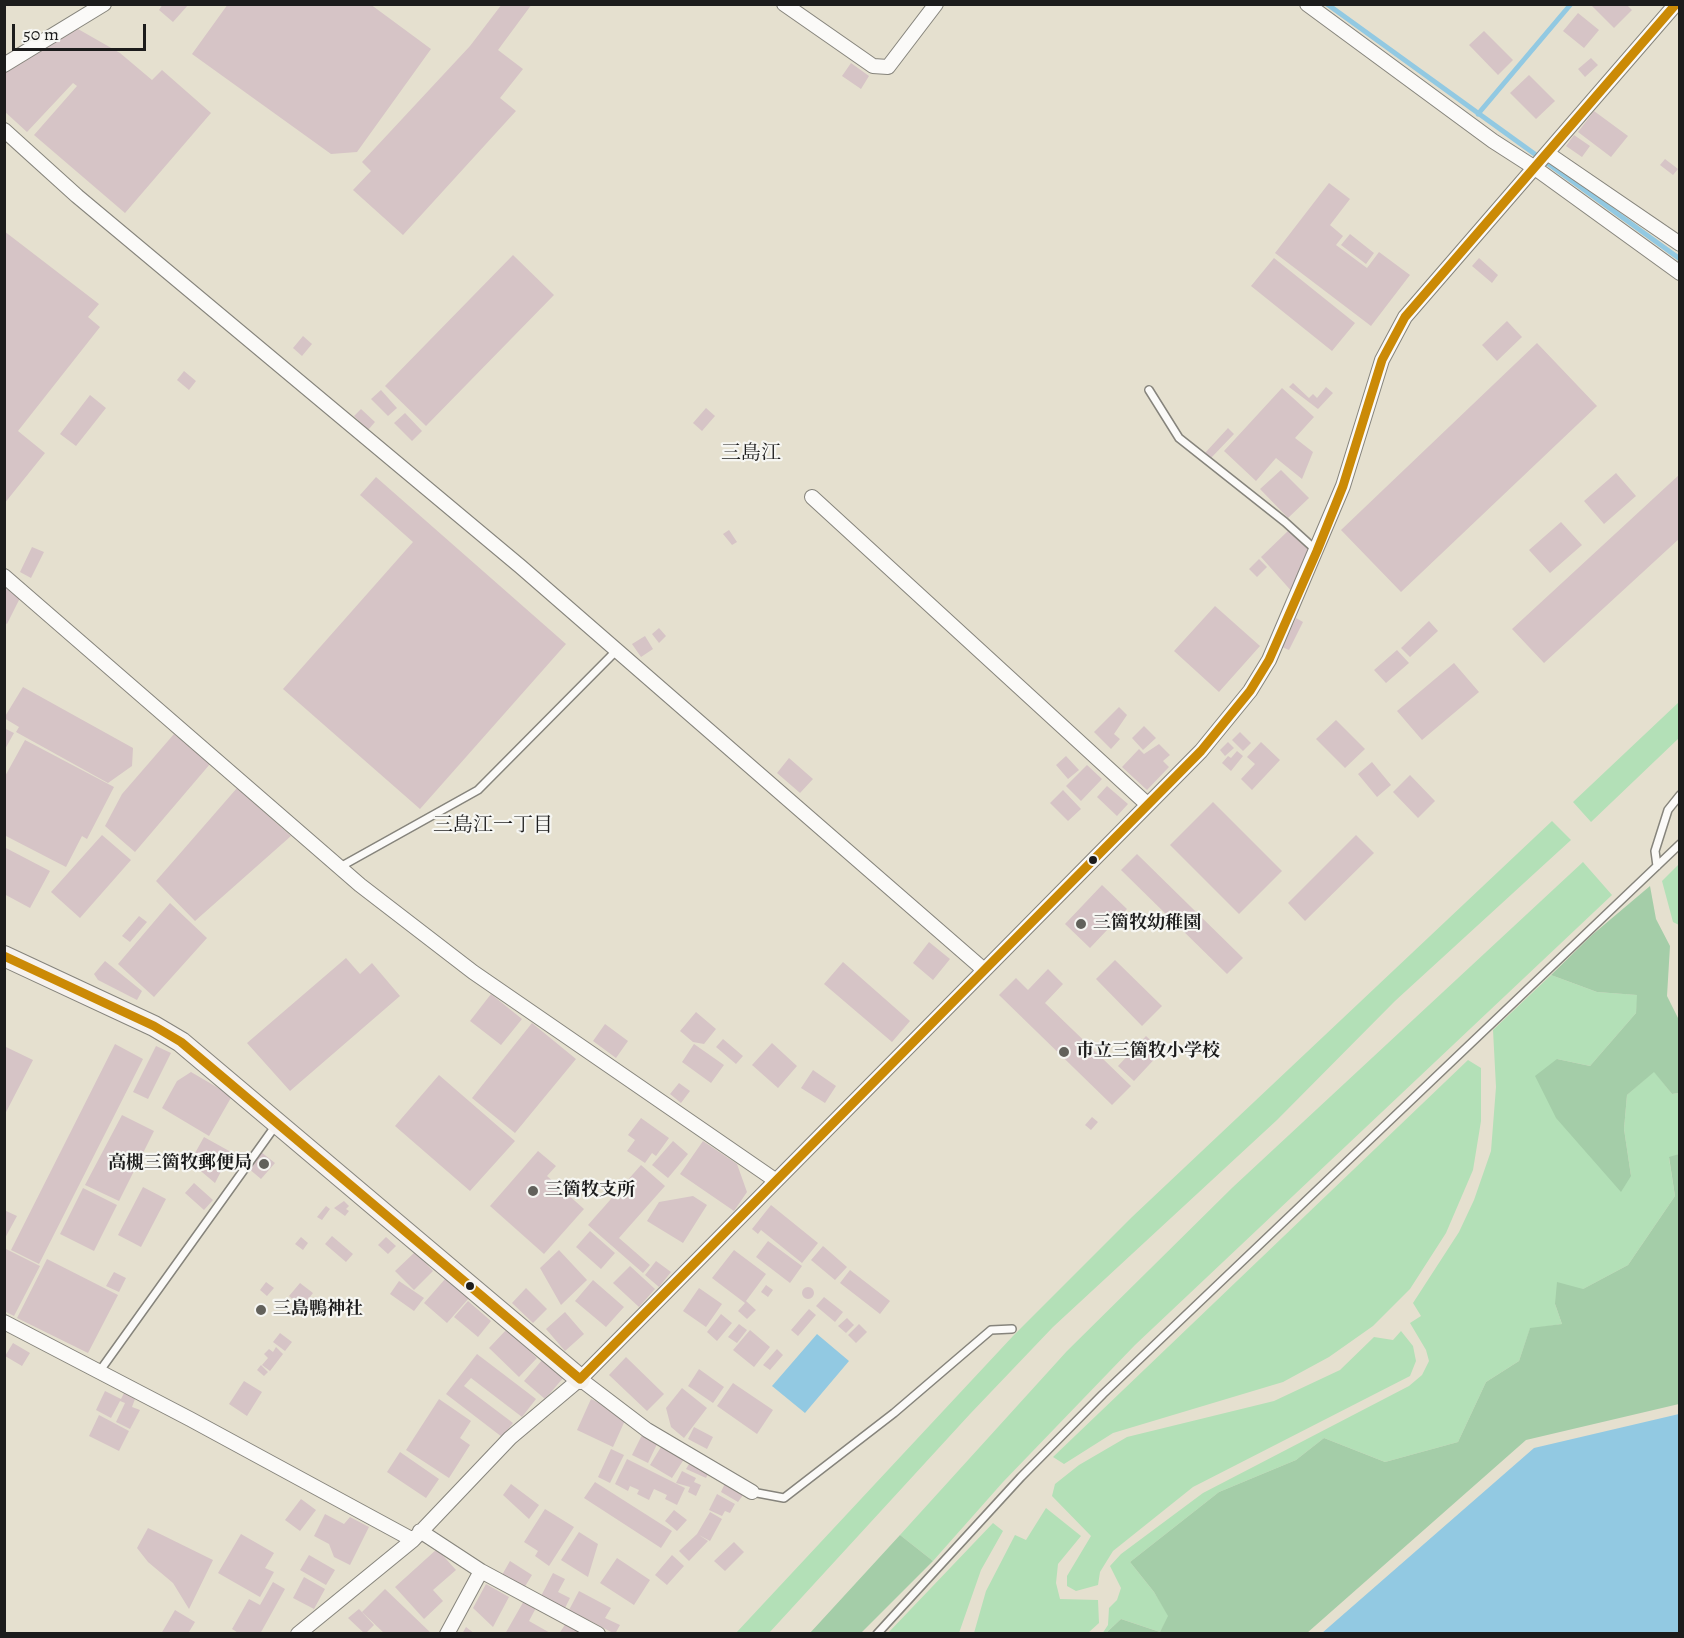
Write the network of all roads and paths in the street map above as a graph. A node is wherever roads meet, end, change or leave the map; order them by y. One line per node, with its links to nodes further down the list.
1 (104, 4): 6 (street)
2 (784, 4): 3 (street)
3 (936, 4)
4 (1307, 4): 8 (street)
5 (1676, 4): 8 (street)
6 (4, 65)
7 (4, 130): 15 (street)
8 (1542, 160): 9 (street); 10 (street); 13 (street)
9 (1680, 244)
10 (1680, 273)
11 (1149, 390): 13 (lane)
12 (812, 497): 17 (street)
13 (1317, 551): 17 (street)
14 (4, 576): 20 (street)
15 (616, 651): 20 (lane); 22 (street)
16 (1680, 795): 19 (lane)
17 (1147, 804): 22 (street)
18 (1680, 844): 19 (lane)
19 (1657, 866): 35 (lane)
20 (340, 867): 24 (street)
21 (4, 956): 23 (main road)
22 (983, 969): 24 (street)
23 (278, 1123): 27 (lane); 28 (main road)
24 (775, 1180): 28 (street)
25 (4, 1322): 27 (street)
26 (1012, 1329): 29 (lane)
27 (99, 1372): 30 (street)
28 (580, 1379): 29 (street); 30 (street)
29 (752, 1492)
30 (417, 1536): 31 (street); 32 (street)
31 (482, 1571): 33 (street); 34 (street)
32 (298, 1634)
33 (447, 1634)
34 (598, 1634)
35 (877, 1634)

